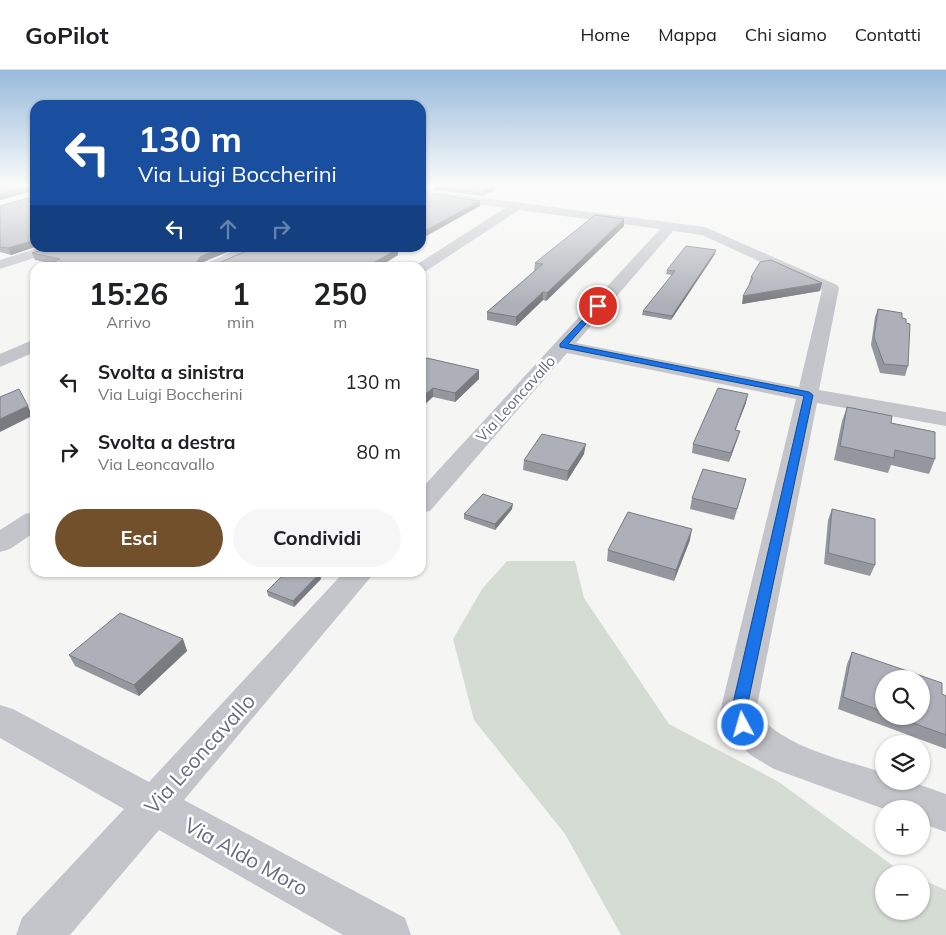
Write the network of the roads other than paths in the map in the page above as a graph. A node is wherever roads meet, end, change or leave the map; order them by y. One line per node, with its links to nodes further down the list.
1 (488, 224): 8 (street)
2 (657, 224): 3 (street)
3 (670, 226): 9 (street, Via Leoncavallo); 12 (street)
4 (39, 252): 7 (street)
5 (242, 252): 6 (street)
6 (220, 262)
7 (0, 265)
8 (426, 265)
9 (563, 346): 12 (street); 14 (street, Via Leoncavallo)
10 (30, 347): 11 (street)
11 (0, 361)
12 (809, 395): 13 (street); 20 (street)
13 (946, 419)
14 (426, 499)
15 (30, 523): 16 (street)
16 (0, 543)
17 (357, 577): 19 (street, Via Leoncavallo)
18 (0, 720): 19 (street, Via Aldo Moro)
19 (154, 806): 21 (street, Via Leoncavallo); 22 (street, Via Aldo Moro)
20 (946, 813)
21 (39, 935)
22 (388, 935)

